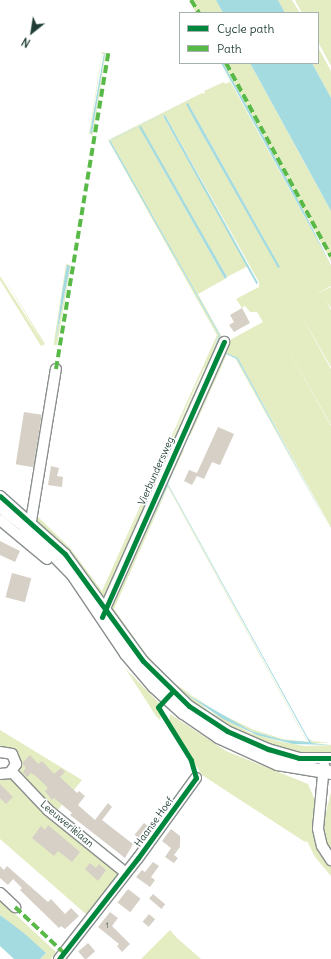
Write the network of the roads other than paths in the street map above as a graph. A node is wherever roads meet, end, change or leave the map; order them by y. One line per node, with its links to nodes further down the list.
1 (224, 342): 8 (street, Vierbundersweg)
2 (56, 369): 6 (street)
3 (0, 496): 6 (street)
4 (0, 506): 6 (main road)
5 (0, 520): 6 (street)
6 (26, 528): 7 (street); 8 (main road)
7 (47, 559)
8 (103, 612): 10 (street); 12 (main road)
9 (0, 752): 11 (street)
10 (328, 757): 12 (street)
11 (12, 772): 13 (street); 16 (street, Leeuweriklaan)
12 (327, 772): 15 (street)
13 (0, 774)
14 (196, 778): 16 (street, Haanse Hoef)
15 (331, 860)
16 (126, 872): 19 (street, Haanse Hoef)
17 (0, 894): 18 (street)
18 (15, 907)
19 (62, 958)

